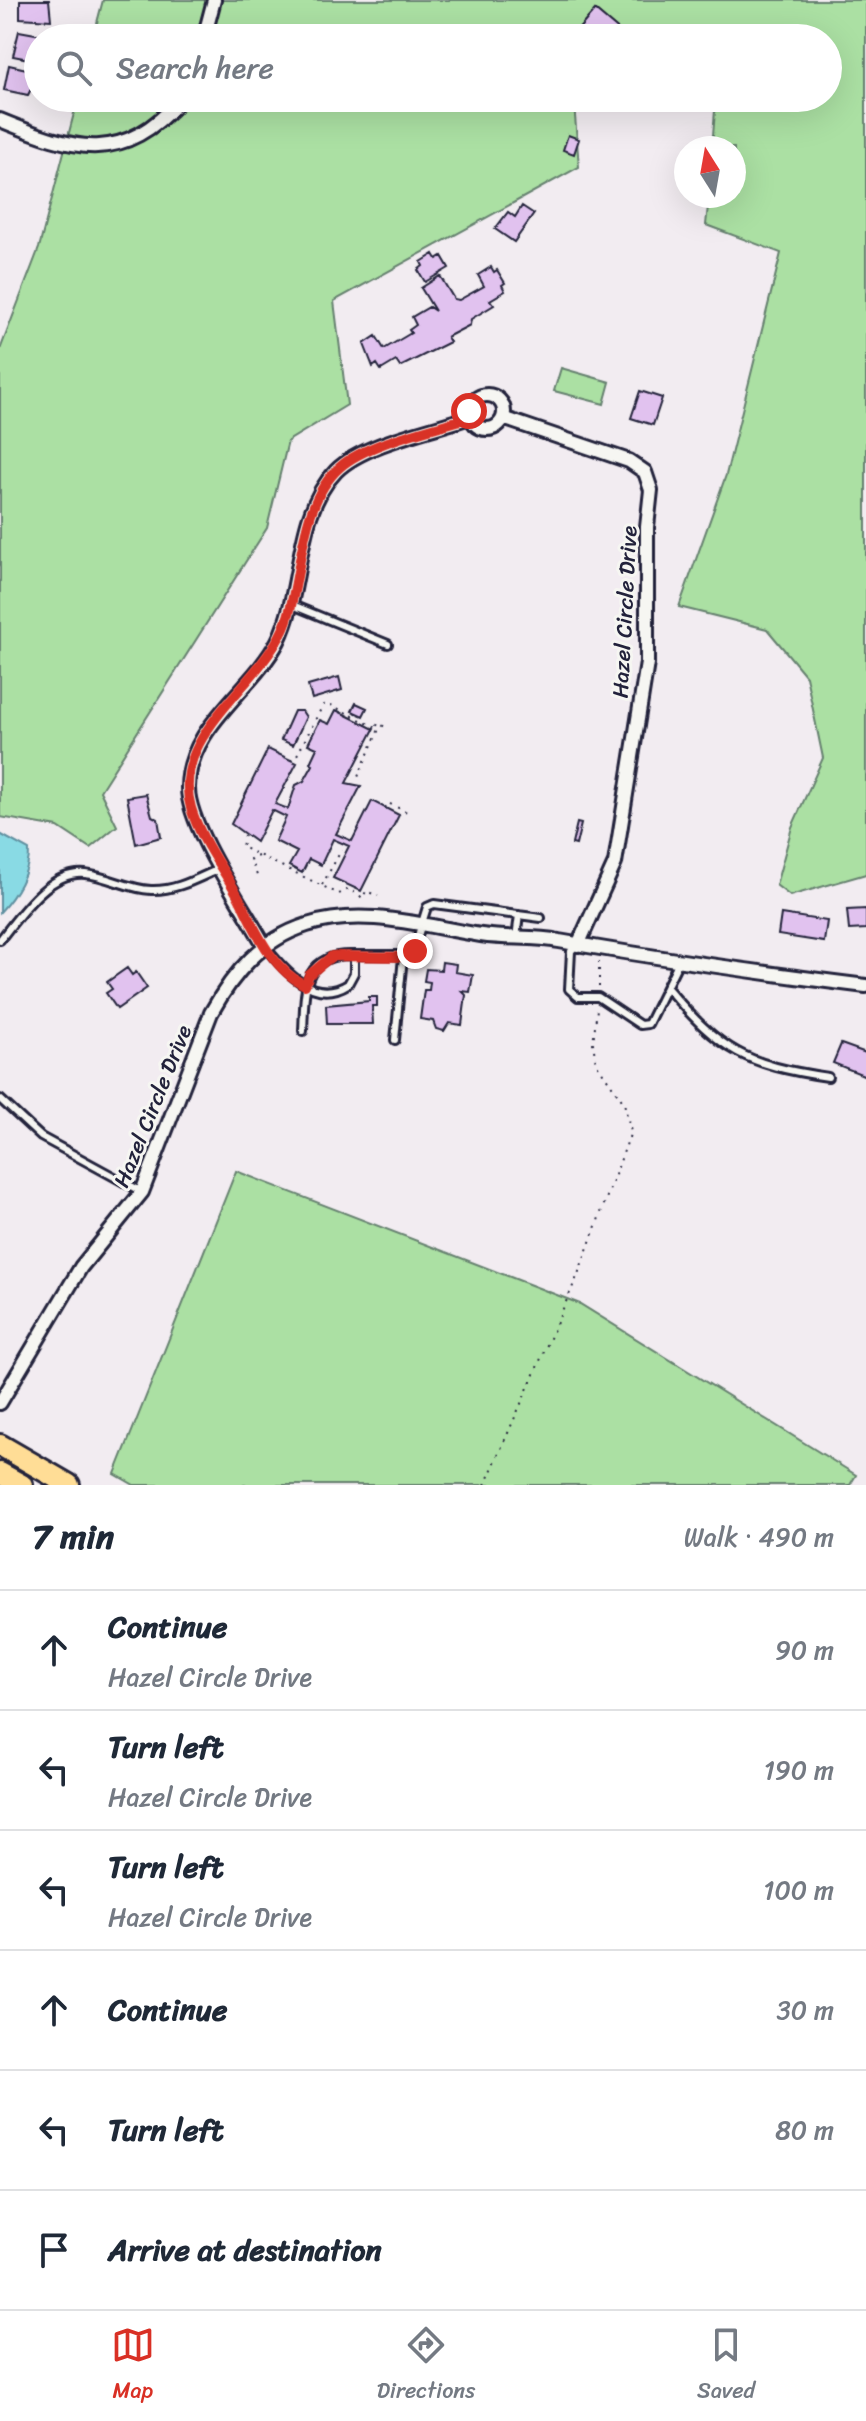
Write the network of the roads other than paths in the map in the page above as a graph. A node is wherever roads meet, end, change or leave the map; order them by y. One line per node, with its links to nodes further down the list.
1 (214, 0): 2 (street)
2 (208, 24)
3 (170, 112): 4 (street)
4 (0, 120)
5 (470, 417): 6 (street, Hazel Circle Drive); 6 (street, Hazel Circle Drive); 7 (street, Hazel Circle Drive)
6 (503, 418): 16 (street, Hazel Circle Drive)
7 (290, 604): 8 (lane); 9 (street, Hazel Circle Drive)
8 (388, 644)
9 (221, 868): 14 (lane); 15 (street, Hazel Circle Drive)
10 (519, 915): 11 (lane); 12 (lane); 13 (lane)
11 (541, 918)
12 (422, 925): 13 (street, Hazel Circle Drive); 15 (street, Hazel Circle Drive); 18 (lane)
13 (516, 938): 16 (street, Hazel Circle Drive)
14 (0, 940)
15 (264, 945): 20 (lane); 27 (street, Hazel Circle Drive)
16 (578, 945): 19 (street, Hazel Circle Drive); 22 (lane)
17 (354, 955): 18 (lane); 20 (lane); 20 (lane)
18 (403, 957): 24 (lane)
19 (679, 961): 21 (street, Hazel Circle Drive); 22 (lane)
20 (305, 985): 23 (lane)
21 (866, 986)
22 (668, 989): 25 (lane)
23 (303, 1031)
24 (395, 1040)
25 (828, 1077)
26 (0, 1099): 27 (lane)
27 (142, 1192): 28 (street, Hazel Circle Drive)
28 (0, 1403)
29 (0, 1445): 32 (main road)
30 (0, 1473): 31 (main road)
31 (22, 1485)
32 (69, 1485)

